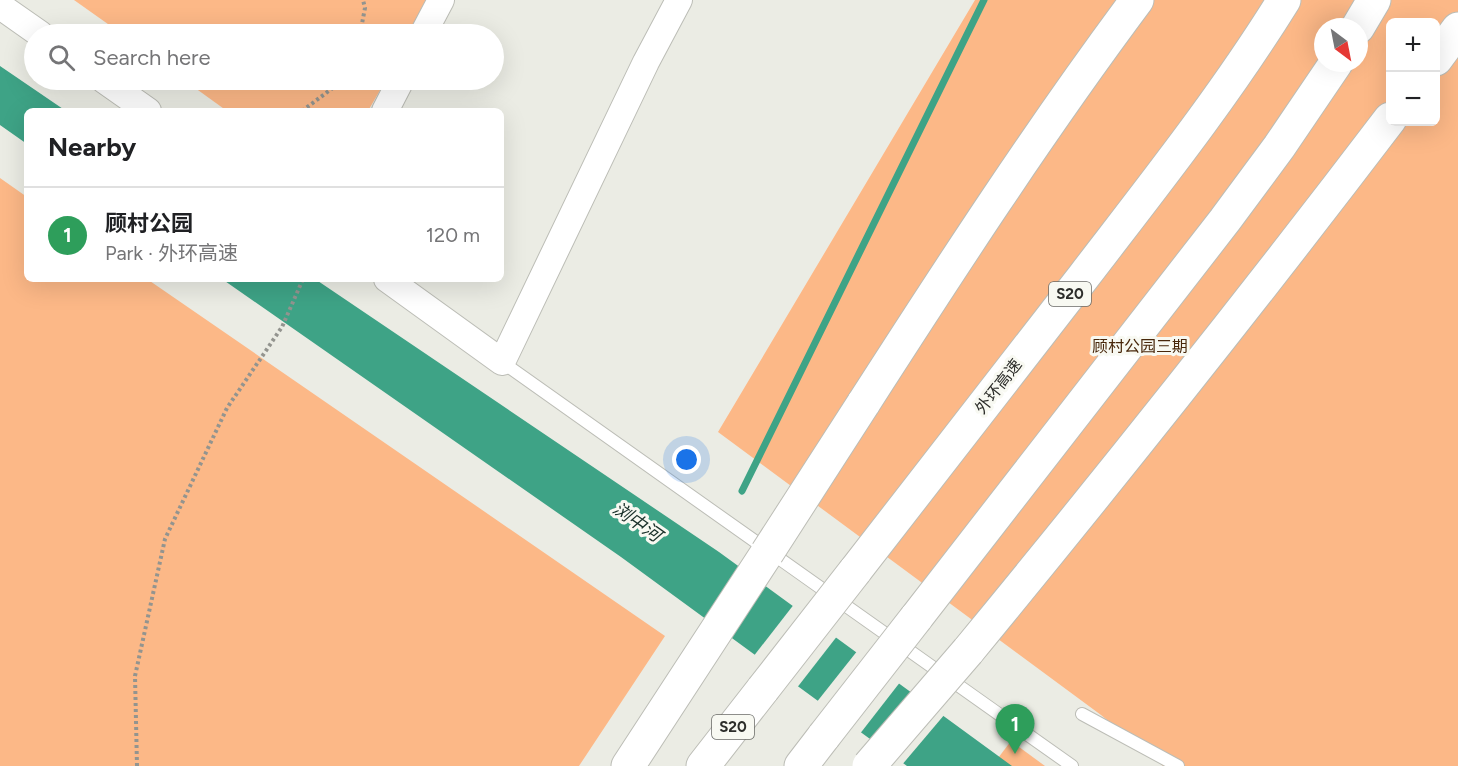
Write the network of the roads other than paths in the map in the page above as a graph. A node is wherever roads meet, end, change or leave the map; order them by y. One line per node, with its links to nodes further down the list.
1 (441, 0): 9 (street)
2 (679, 0): 19 (street)
3 (1137, 0): 21 (highway, bridge)
4 (1284, 0): 22 (highway, 外环高速 / S20, bridge)
5 (1374, 0): 7 (highway)
6 (0, 6): 8 (street)
7 (1363, 18)
8 (26, 24)
9 (428, 24)
10 (1458, 29): 11 (highway)
11 (1440, 54)
12 (1330, 72): 23 (highway, bridge)
13 (118, 90): 15 (street)
14 (396, 90): 16 (street)
15 (144, 108)
16 (387, 108)
17 (1386, 124): 24 (highway, bridge)
18 (391, 282): 19 (street)
19 (502, 362): 25 (lane)
20 (1082, 714): 26 (lane)
21 (628, 766)
22 (703, 766)
23 (801, 766)
24 (869, 766)
25 (1072, 766)
26 (1178, 766)

